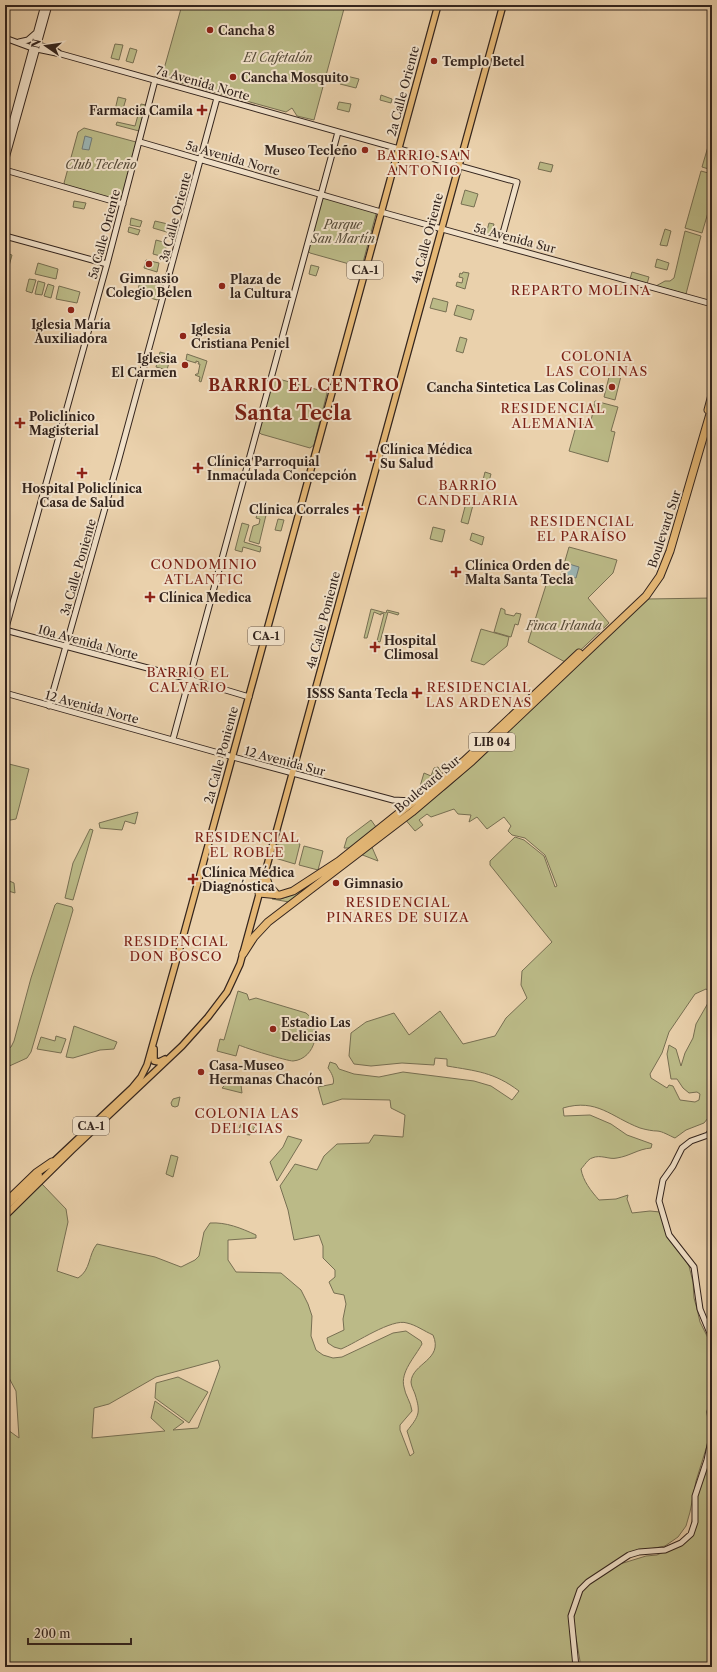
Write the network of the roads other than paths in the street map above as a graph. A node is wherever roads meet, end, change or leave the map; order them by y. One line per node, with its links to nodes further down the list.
1 (44, 5): 5 (street)
2 (49, 5): 8 (street)
3 (438, 5): 15 (main road, 2a Calle Oriente / CA-1)
4 (503, 5): 18 (main road, 4a Calle Oriente / CA-1)
5 (36, 32): 7 (street); 8 (street)
6 (5, 38): 7 (street, 7a Avenida Norte)
7 (16, 42): 8 (street, 7a Avenida Norte); 9 (street)
8 (35, 46): 9 (street); 10 (street, 7a Avenida Norte); 17 (street)
9 (31, 54): 14 (street)
10 (155, 80): 11 (street, 7a Avenida Norte); 13 (street, 5a Calle Oriente)
11 (217, 98): 12 (street, 7a Avenida Norte); 16 (street, 3a Calle Oriente)
12 (338, 132): 15 (street, 7a Avenida Norte); 20 (street)
13 (140, 142): 16 (street, 5a Avenida Norte); 21 (street, 5a Calle Oriente)
14 (5, 148)
15 (399, 149): 18 (street, 7a Avenida Norte); 22 (main road, 2a Calle Oriente / CA-1)
16 (200, 160): 20 (street, 5a Avenida Norte); 28 (street, 3a Calle Oriente)
17 (5, 162)
18 (458, 167): 23 (main road, 4a Calle Oriente / CA-1); 25 (street, 7a Avenida Norte)
19 (5, 170): 21 (street)
20 (321, 193): 22 (street, 5a Avenida Sur); 35 (street)
21 (123, 204): 26 (street, 5a Calle Oriente)
22 (381, 212): 23 (street, 5a Avenida Sur); 29 (main road, 2a Calle Oriente / CA-1)
23 (442, 228): 25 (street, 5a Avenida Sur); 32 (main road, 4a Calle Oriente / CA-1)
24 (5, 236): 26 (street)
25 (500, 244): 27 (street, 5a Avenida Sur)
26 (107, 264): 33 (street, 5a Calle Oriente)
27 (712, 302)
28 (152, 341): 34 (street, 3a Calle Poniente)
29 (332, 392): 37 (main road, 2a Calle Poniente / CA-1)
30 (712, 395): 43 (highway, Boulevard Sur / LIB 04)
31 (712, 406): 48 (highway, Boulevard Sur / LIB 04)
32 (392, 408): 41 (main road, 4a Calle Poniente / CA-1)
33 (5, 630): 34 (street, 10a Avenida Norte)
34 (67, 646): 35 (street, 10a Avenida Norte); 38 (street, 3a Calle Poniente)
35 (189, 679): 37 (street, 10a Avenida Norte); 39 (street)
36 (5, 693): 38 (street, 12 Avenida Norte)
37 (249, 697): 40 (main road, 2a Calle Poniente / CA-1)
38 (49, 706): 39 (street, 12 Avenida Norte)
39 (173, 739): 40 (street, 12 Avenida Sur)
40 (232, 757): 41 (street, 12 Avenida Sur); 51 (main road, 2a Calle Poniente / CA-1)
41 (292, 773): 42 (street, 12 Avenida Sur); 45 (main road, 4a Calle Poniente / CA-1)
42 (393, 800): 43 (street, 12 Avenida Sur); 44 (street)
43 (416, 801): 44 (highway, Boulevard Sur / LIB 04)
44 (399, 813): 47 (highway, Boulevard Sur / LIB 04)
45 (264, 875): 46 (main road, 4a Calle Poniente / CA-1); 47 (highway)
46 (260, 893): 47 (highway, Boulevard Sur / LIB 04); 50 (main road, 4a Calle Poniente / CA-1)
47 (277, 895)
48 (297, 900): 49 (highway); 50 (highway, Boulevard Sur / LIB 04)
49 (306, 900)
50 (243, 954): 52 (main road, CA-1)
51 (157, 1031): 52 (main road); 54 (main road, CA-1)
52 (171, 1056): 57 (main road, CA-1)
53 (712, 1130): 58 (street)
54 (52, 1162): 55 (highway); 56 (main road, CA-1)
55 (5, 1203)
56 (5, 1208)
57 (5, 1216)
58 (712, 1338)
59 (712, 1402): 60 (street)
60 (712, 1429)
61 (712, 1436): 62 (street)
62 (576, 1667)

